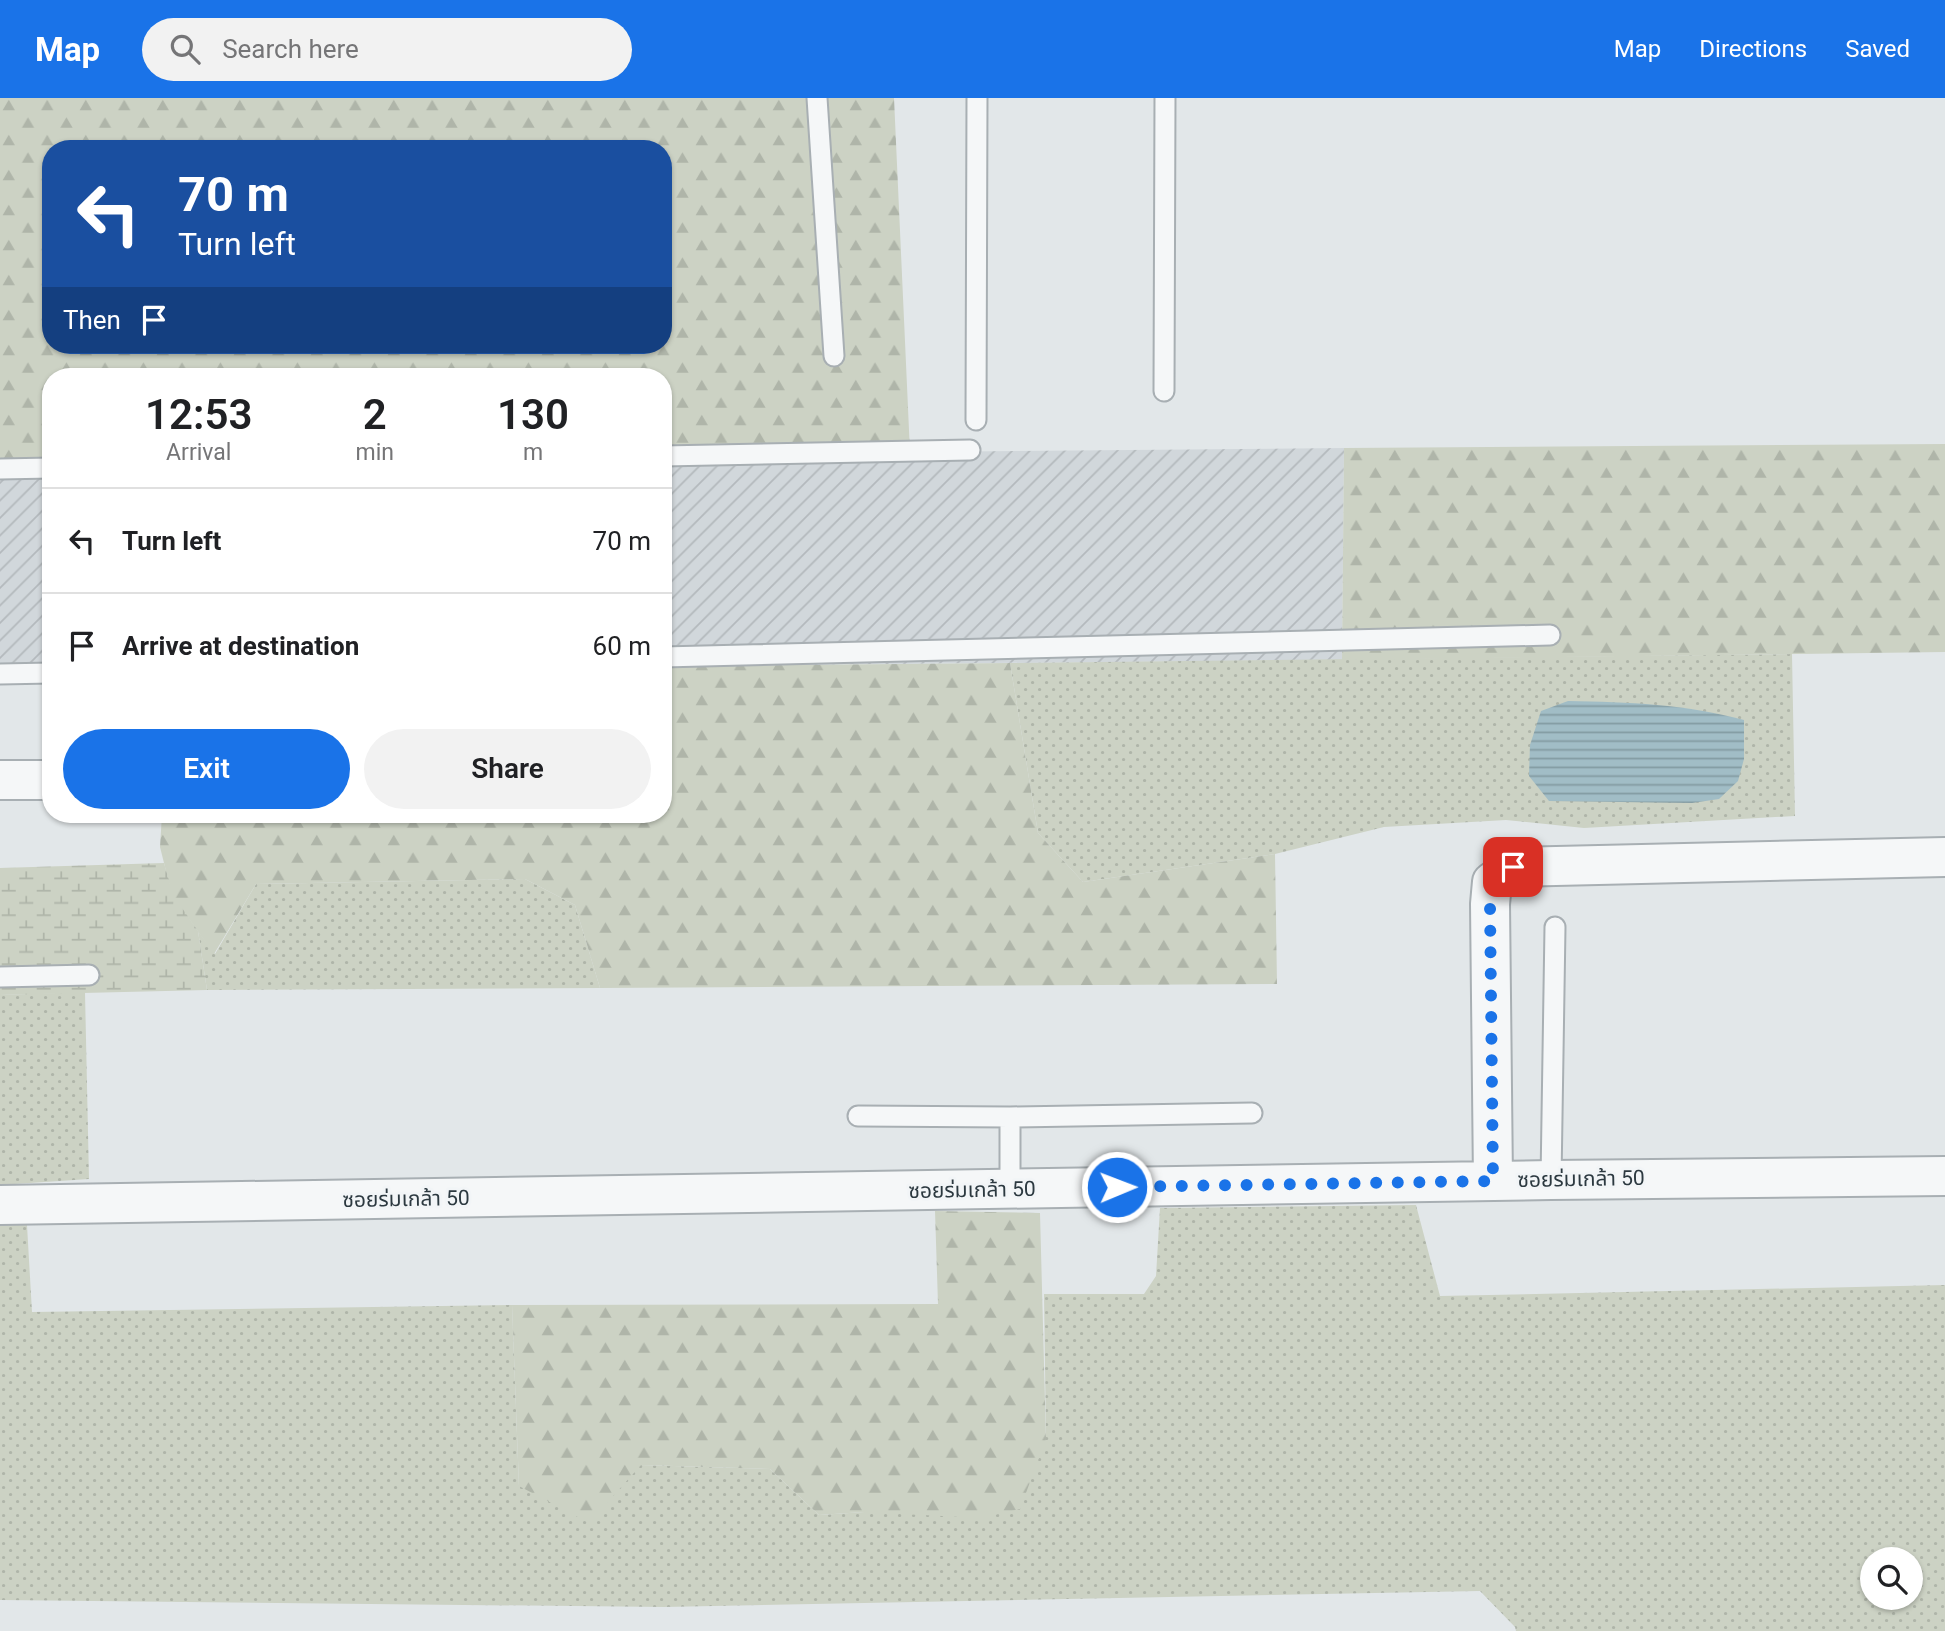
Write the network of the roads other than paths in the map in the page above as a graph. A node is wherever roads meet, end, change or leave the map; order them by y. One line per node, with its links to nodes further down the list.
1 (817, 98): 4 (lane)
2 (977, 98): 6 (lane)
3 (1166, 98): 5 (lane)
4 (834, 356)
5 (1164, 391)
6 (976, 420)
7 (970, 450): 8 (lane)
8 (672, 456)
9 (42, 468): 10 (lane)
10 (0, 469)
11 (1550, 635): 12 (lane)
12 (672, 657)
13 (42, 673): 14 (lane)
14 (0, 674)
15 (0, 780): 16 (street)
16 (42, 780)
17 (1945, 857): 26 (street)
18 (1555, 928): 25 (lane)
19 (89, 975): 20 (lane)
20 (0, 977)
21 (1252, 1113): 23 (lane)
22 (858, 1116): 23 (lane)
23 (1010, 1117): 27 (lane)
24 (1945, 1175): 25 (street, ซอยร่มเกล้า 50)
25 (1551, 1180): 26 (street, ซอยร่มเกล้า 50)
26 (1493, 1181): 27 (street, ซอยร่มเกล้า 50)
27 (1010, 1189): 28 (street, ซอยร่มเกล้า 50)
28 (0, 1205)

